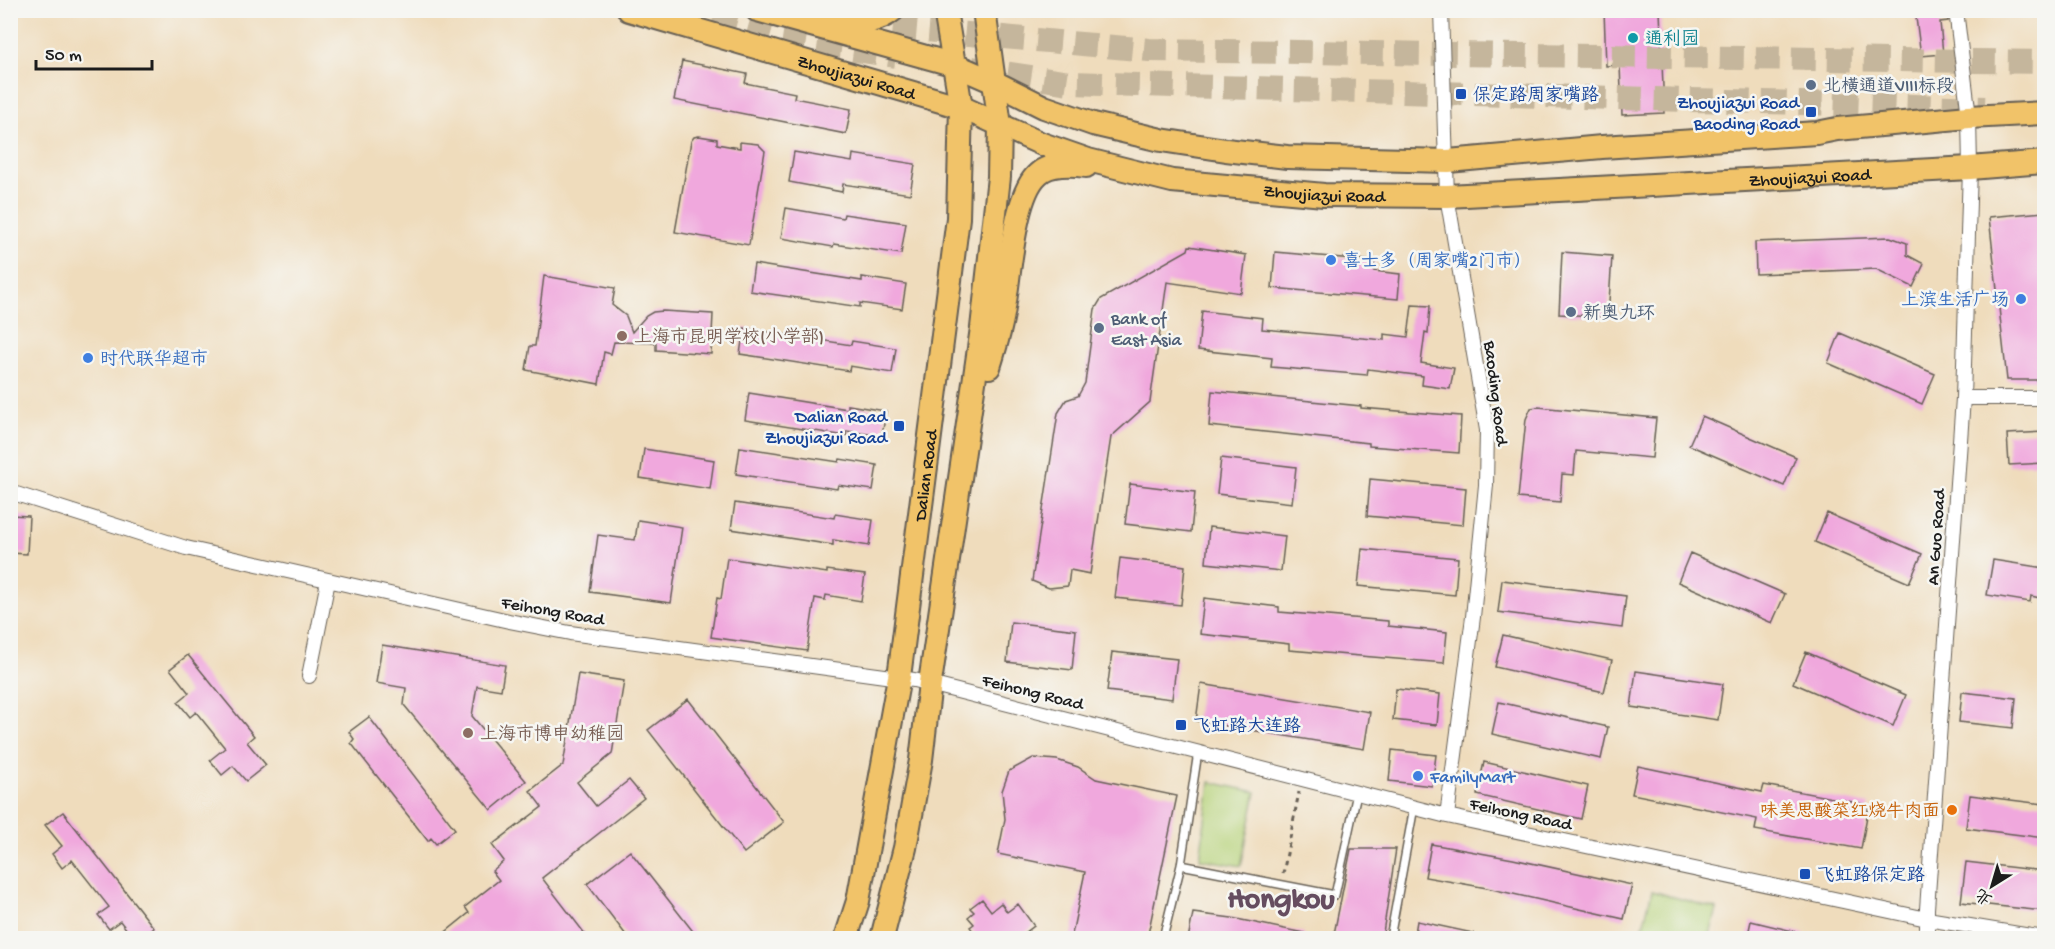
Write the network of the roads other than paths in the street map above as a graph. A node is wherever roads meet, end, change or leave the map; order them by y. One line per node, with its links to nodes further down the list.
1 (630, 10): 10 (main road, Zhoujiazui Road)
2 (893, 10): 7 (main road)
3 (945, 10): 8 (main road, Dalian Road)
4 (984, 10): 9 (main road, Dalian Road)
5 (1442, 10): 14 (street, Baoding Road)
6 (1956, 10): 12 (street, An Guo Road)
7 (757, 11): 8 (main road, Zhoujiazui Road)
8 (955, 65): 9 (main road, Zhoujiazui Road); 10 (main road, Dalian Road)
9 (994, 82): 13 (main road, Dalian Road); 14 (main road, Zhoujiazui Road)
10 (961, 107): 13 (main road, Zhoujiazui Road); 25 (main road, Dalian Road)
11 (2044, 113): 12 (main road, Zhoujiazui Road)
12 (1969, 117): 14 (main road, Zhoujiazui Road); 16 (street, An Guo Road)
13 (1000, 125): 17 (main road, Zhoujiazui Road); 21 (main road, Dalian Road)
14 (1448, 161): 18 (street, Baoding Road)
15 (2044, 162): 16 (main road, Zhoujiazui Road)
16 (1970, 168): 18 (main road, Zhoujiazui Road); 19 (street, An Guo Road)
17 (1140, 173): 18 (main road, Zhoujiazui Road); 21 (main road)
18 (1447, 196): 30 (street, Baoding Road)
19 (1963, 398): 20 (street); 32 (street, An Guo Road)
20 (2044, 398)
21 (970, 410): 26 (main road, Dalian Road)
22 (10, 492): 23 (street, Feihong Road)
23 (328, 581): 24 (street); 25 (street, Feihong Road)
24 (309, 676)
25 (899, 676): 26 (street, Feihong Road); 34 (main road, Dalian Road)
26 (930, 683): 27 (street, Feihong Road); 35 (main road, Dalian Road)
27 (1198, 752): 28 (street, Feihong Road); 31 (lane)
28 (1357, 793): 29 (street, Feihong Road); 31 (lane)
29 (1414, 807): 30 (street, Feihong Road); 37 (lane)
30 (1447, 816): 32 (street, Feihong Road)
31 (1181, 865): 36 (lane)
32 (1927, 914): 33 (street, Feihong Road); 38 (street, An Guo Road)
33 (2044, 938)
34 (846, 939)
35 (882, 939)
36 (1163, 939)
37 (1390, 939)
38 (1927, 939)

